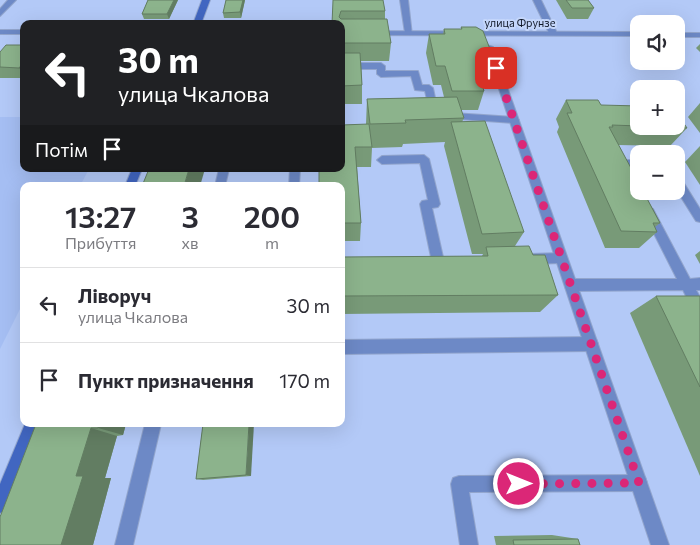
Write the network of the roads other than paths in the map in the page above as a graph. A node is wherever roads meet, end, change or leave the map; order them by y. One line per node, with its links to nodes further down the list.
1 (12, 0): 5 (street)
2 (206, 0): 6 (main road)
3 (404, 0): 10 (street)
4 (537, 0): 12 (street)
5 (0, 14)
6 (198, 20)
7 (0, 32): 8 (street)
8 (20, 32)
9 (345, 33): 10 (street, улица Фрунзе)
10 (409, 33): 11 (street, улица Фрунзе)
11 (484, 33): 12 (street, улица Фрунзе); 17 (street)
12 (553, 33): 13 (street, улица Фрунзе)
13 (630, 34)
14 (685, 35): 15 (street)
15 (700, 35)
16 (345, 66): 17 (street)
17 (514, 120): 24 (street)
18 (382, 160): 26 (street)
19 (630, 164): 20 (street)
20 (630, 175)
21 (685, 194): 23 (street)
22 (644, 200): 27 (street)
23 (700, 218)
24 (561, 258): 25 (street); 28 (street)
25 (514, 260)
26 (457, 262)
27 (693, 284): 28 (street); 29 (street)
28 (571, 285): 30 (street)
29 (700, 310)
30 (591, 344): 31 (street); 34 (street)
31 (345, 347)
32 (32, 427): 35 (main road)
33 (152, 427): 36 (street)
34 (639, 483): 37 (street); 38 (street)
35 (0, 504)
36 (124, 545)
37 (469, 545)
38 (660, 545)

